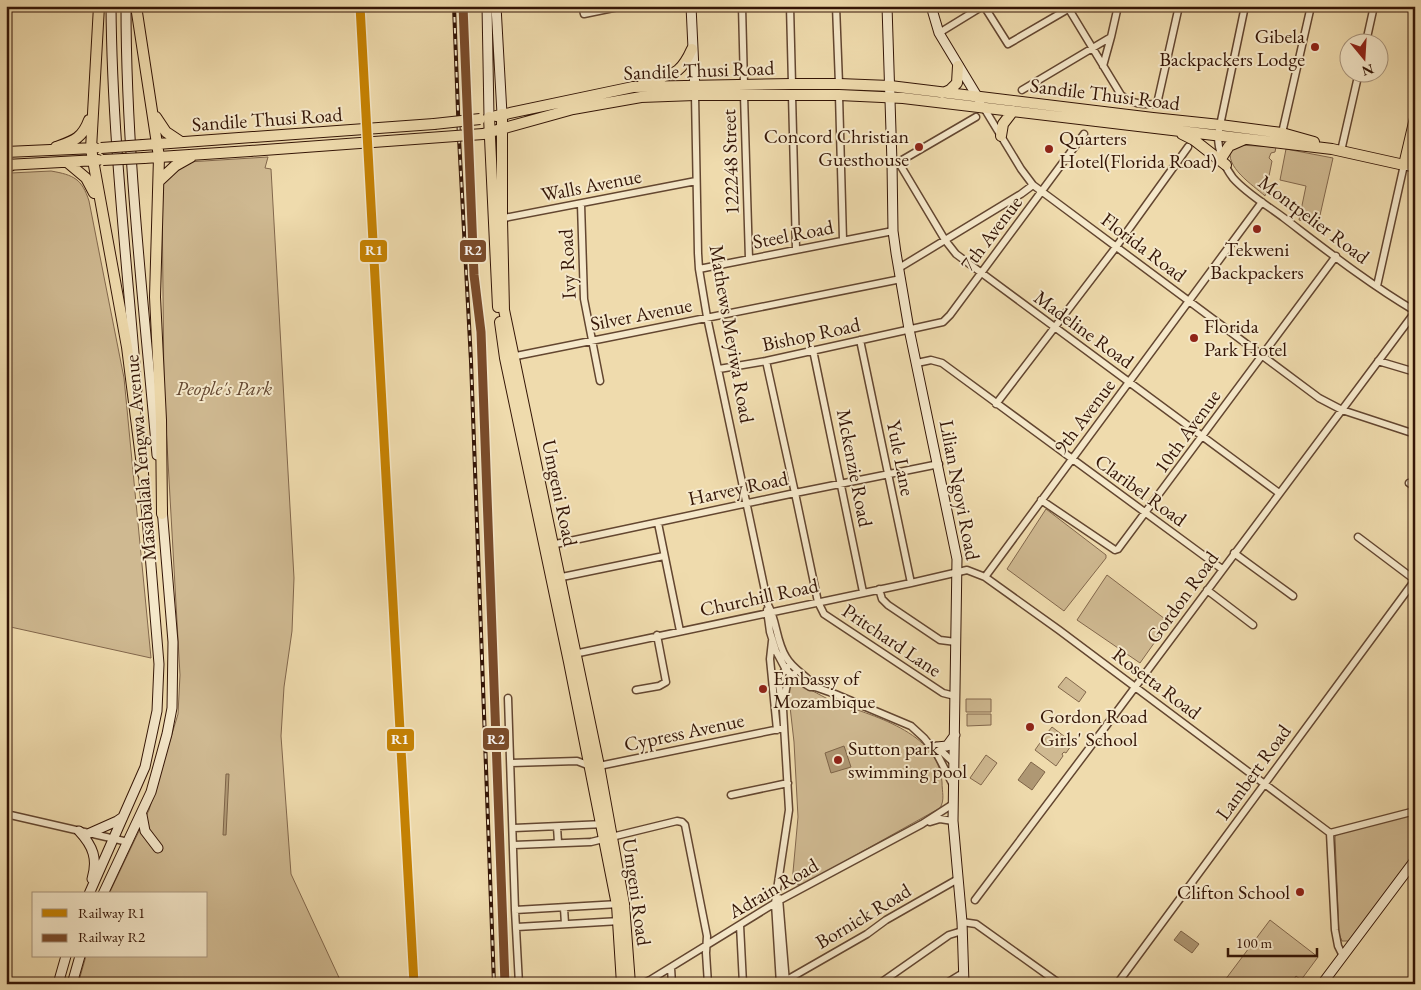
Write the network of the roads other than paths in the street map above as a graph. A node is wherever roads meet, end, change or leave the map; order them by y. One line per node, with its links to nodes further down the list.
1 (99, 6): 42 (main road)
2 (111, 6): 114 (main road, Masabalala Yengwa Avenue)
3 (126, 6): 121 (main road, Masabalala Yengwa Avenue)
4 (136, 6): 40 (main road)
5 (487, 6): 46 (main road, Umgeni Road)
6 (496, 6): 44 (main road, Umgeni Road)
7 (582, 6): 8 (street)
8 (623, 6)
9 (691, 6): 26 (main road, Mathews Meyiwa Road)
10 (742, 6): 33 (street, 122248 Street)
11 (790, 6): 30 (street)
12 (836, 6): 34 (street)
13 (887, 6): 36 (main road, Lilian Ngoyi Road)
14 (931, 6): 23 (main road, Florida Road)
15 (983, 6): 21 (street); 23 (street)
16 (1118, 6): 24 (street)
17 (1180, 6): 28 (street)
18 (1245, 6): 50 (street)
19 (1311, 6): 52 (street)
20 (1374, 6): 22 (street)
21 (1068, 7): 25 (street)
22 (1368, 32)
23 (938, 33): 27 (main road, Florida Road)
24 (1111, 37): 25 (street); 28 (street)
25 (1092, 48): 28 (street); 35 (street)
26 (692, 49): 31 (main road); 32 (main road, Mathews Meyiwa Road)
27 (958, 66): 37 (main road); 39 (main road, Florida Road)
28 (1103, 66)
29 (1356, 82): 60 (street)
30 (792, 84): 33 (main road, Sandile Thusi Road); 34 (main road, Sandile Thusi Road)
31 (633, 88): 32 (main road, Sandile Thusi Road); 44 (main road, Sandile Thusi Road)
32 (695, 90): 33 (main road, Sandile Thusi Road); 49 (main road, Sandile Thusi Road); 72 (street, Mathews Meyiwa Road)
33 (744, 90): 38 (main road, Sandile Thusi Road); 85 (street, 122248 Street)
34 (839, 90): 36 (main road, Sandile Thusi Road); 38 (main road, Sandile Thusi Road); 80 (street)
35 (1022, 90)
36 (890, 92): 37 (main road, Sandile Thusi Road); 41 (main road, Sandile Thusi Road); 68 (main road, Lilian Ngoyi Road)
37 (943, 92): 39 (main road, Sandile Thusi Road)
38 (792, 95): 83 (street)
39 (977, 96): 41 (main road, Florida Road); 50 (main road, Sandile Thusi Road)
40 (152, 106): 56 (main road); 57 (main road)
41 (984, 108): 43 (main road, Sandile Thusi Road); 54 (street, Florida Road)
42 (92, 111): 59 (main road); 61 (main road)
43 (1013, 111): 48 (main road, Sandile Thusi Road); 54 (main road)
44 (502, 114): 46 (main road, Sandile Thusi Road); 49 (main road, Umgeni Road)
45 (976, 117): 68 (street)
46 (485, 118): 51 (main road, Umgeni Road); 56 (main road, Sandile Thusi Road, bridge)
47 (1415, 118): 70 (main road)
48 (1162, 128): 50 (main road, Sandile Thusi Road); 66 (main road)
49 (503, 129): 51 (main road, Sandile Thusi Road); 77 (main road, Umgeni Road)
50 (1219, 130): 52 (main road, Sandile Thusi Road); 55 (main road, Sandile Thusi Road); 66 (street, Montpelier Road)
51 (486, 133): 63 (main road, Sandile Thusi Road, bridge); 77 (main road, Umgeni Road)
52 (1282, 133): 60 (main road, Sandile Thusi Road)
53 (1084, 134): 74 (street, 7th Avenue)
54 (1001, 136): 73 (street, Florida Road)
55 (1248, 138): 60 (main road, Sandile Thusi Road); 66 (main road)
56 (181, 142): 57 (main road, Sandile Thusi Road)
57 (158, 144): 59 (main road, Sandile Thusi Road, bridge); 64 (main road)
58 (1188, 147): 82 (street)
59 (96, 148): 61 (main road, Sandile Thusi Road); 65 (main road)
60 (1336, 150): 70 (main road, Sandile Thusi Road)
61 (45, 151): 62 (main road, Sandile Thusi Road)
62 (6, 152)
63 (197, 154): 64 (main road, Sandile Thusi Road); 71 (main road)
64 (159, 157): 65 (main road, Sandile Thusi Road, bridge); 71 (main road)
65 (98, 160): 67 (main road, Sandile Thusi Road); 78 (main road)
66 (1224, 161): 75 (street, Montpelier Road)
67 (66, 162): 69 (main road, Sandile Thusi Road); 78 (main road)
68 (896, 163): 79 (main road, Lilian Ngoyi Road); 81 (street, Madeline Road)
69 (7, 165)
70 (1410, 166): 90 (street)
71 (159, 181): 121 (main road)
72 (696, 181): 76 (street, Walls Avenue); 87 (street, Mathews Meyiwa Road)
73 (1033, 185): 74 (street, Florida Road); 81 (street)
74 (1042, 192): 82 (street, Florida Road); 88 (street, 7th Avenue)
75 (1262, 202): 84 (street, Montpelier Road); 91 (street, 9th Avenue)
76 (581, 204): 77 (street, Walls Avenue); 96 (street, Ivy Road)
77 (497, 219): 100 (main road, Umgeni Road)
78 (104, 228): 114 (main road)
79 (893, 231): 80 (street, Steel Road); 86 (main road, Lilian Ngoyi Road)
80 (843, 240): 83 (street, Steel Road)
81 (945, 240): 86 (street); 88 (street, Madeline Road)
82 (1116, 247): 91 (street, Florida Road); 94 (street)
83 (796, 249): 85 (street, Steel Road)
84 (1336, 256): 90 (street, Montpelier Road); 99 (street, 10th Avenue)
85 (750, 259): 87 (street, Steel Road)
86 (899, 268): 89 (main road, Lilian Ngoyi Road)
87 (699, 269): 93 (street, Mathews Meyiwa Road)
88 (981, 273): 94 (street, Madeline Road); 95 (street, 7th Avenue)
89 (901, 279): 93 (street, Silver Avenue); 95 (main road, Lilian Ngoyi Road)
90 (1376, 286): 92 (street, Montpelier Road)
91 (1189, 302): 99 (street, Florida Road); 107 (street, 9th Avenue)
92 (1415, 311): 102 (street, Gordon Road)
93 (707, 317): 96 (street, Silver Avenue); 104 (street, Mathews Meyiwa Road)
94 (1055, 328): 107 (street, Madeline Road); 108 (street)
95 (909, 329): 97 (street, Bishop Road); 103 (main road, Lilian Ngoyi Road)
96 (592, 340): 100 (street, Silver Avenue); 106 (street, Ivy Road)
97 (860, 340): 98 (street, Bishop Road); 115 (street, Yule Lane)
98 (813, 350): 101 (street, Bishop Road); 116 (street, Mckenzie Road)
99 (1263, 355): 109 (street, Florida Road); 111 (street, 10th Avenue)
100 (509, 357): 125 (main road, Umgeni Road)
101 (766, 361): 104 (street, Bishop Road); 117 (street)
102 (1378, 361): 105 (street); 109 (street, Gordon Road)
103 (917, 363): 108 (street, Claribel Road); 113 (main road, Lilian Ngoyi Road)
104 (719, 369): 120 (street, Mathews Meyiwa Road)
105 (1415, 372)
106 (600, 381)
107 (1129, 382): 111 (street, Madeline Road); 112 (street, 9th Avenue)
108 (996, 404): 112 (street, Claribel Road)
109 (1342, 410): 110 (street, Florida Road); 118 (street, Gordon Road)
110 (1415, 434)
111 (1202, 437): 118 (street, Madeline Road); 122 (street, 10th Avenue)
112 (1071, 459): 119 (street, 9th Avenue); 122 (street, Claribel Road)
113 (939, 464): 115 (street, Harvey Road); 129 (main road, Lilian Ngoyi Road)
114 (143, 474): 168 (main road, Masabalala Yengwa Avenue)
115 (888, 475): 116 (street, Harvey Road); 133 (street, Yule Lane)
116 (841, 484): 117 (street, Harvey Road); 136 (street, Mckenzie Road)
117 (795, 492): 120 (street, Harvey Road); 138 (street)
118 (1279, 493): 126 (street, Gordon Road)
119 (1041, 500): 122 (street, 10th Avenue); 130 (street, 9th Avenue)
120 (747, 503): 123 (street, Harvey Road); 139 (street, Mathews Meyiwa Road)
121 (162, 514): 169 (main road, Masabalala Yengwa Avenue)
122 (1146, 514): 128 (street, Claribel Road)
123 (658, 523): 125 (street, Harvey Road); 127 (street)
124 (1358, 537): 132 (street)
125 (549, 545): 131 (main road, Umgeni Road)
126 (1234, 553): 128 (street, Gordon Road); 137 (street)
127 (664, 556): 131 (street); 141 (street)
128 (1222, 569): 135 (street, Gordon Road)
129 (958, 572): 130 (street, Rosetta Road); 133 (street, Churchill Road); 144 (main road, Lilian Ngoyi Road)
130 (985, 577): 148 (street, Rosetta Road)
131 (555, 578): 145 (main road, Umgeni Road)
132 (1415, 580): 162 (street, Lambert Road)
133 (911, 583): 134 (street, Churchill Road)
134 (879, 589): 136 (street, Churchill Road); 144 (street)
135 (1207, 590): 140 (street); 148 (street, Gordon Road)
136 (863, 592): 138 (street, Churchill Road)
137 (1293, 596)
138 (818, 602): 139 (street, Churchill Road); 150 (street, Pritchard Lane)
139 (769, 610): 141 (street, Churchill Road); 143 (street, Mathews Meyiwa Road); 146 (street, Mathews Meyiwa Road)
140 (1253, 625)
141 (680, 631): 142 (street, Churchill Road)
142 (657, 635): 145 (street, Churchill Road); 149 (street)
143 (772, 640): 146 (street, Mathews Meyiwa Road); 154 (street)
144 (956, 642): 150 (main road, Lilian Ngoyi Road)
145 (572, 654): 160 (main road, Umgeni Road)
146 (788, 666): 147 (street); 152 (street)
147 (795, 673): 152 (street); 156 (street)
148 (1136, 688): 162 (street, Rosetta Road); 189 (street, Gordon Road)
149 (636, 690)
150 (955, 696): 155 (main road, Lilian Ngoyi Road)
151 (508, 698): 158 (street)
152 (783, 708): 153 (street)
153 (784, 728): 154 (street, Cypress Avenue); 161 (street)
154 (777, 730): 160 (street, Cypress Avenue)
155 (955, 736): 157 (main road); 159 (main road, Lilian Ngoyi Road)
156 (924, 738): 157 (street); 163 (street)
157 (936, 747): 159 (street)
158 (511, 763): 160 (street); 174 (street)
159 (954, 763): 163 (main road, Lilian Ngoyi Road)
160 (595, 766): 171 (main road, Umgeni Road)
161 (788, 783): 164 (street); 190 (street)
162 (1265, 783): 177 (street, Rosetta Road); 219 (street, Lambert Road)
163 (953, 786): 165 (main road, Lilian Ngoyi Road)
164 (731, 795)
165 (953, 804): 170 (main road, Lilian Ngoyi Road); 172 (street, Adrain Road)
166 (1415, 812): 177 (street)
167 (6, 814): 175 (street)
168 (125, 815): 176 (main road); 179 (main road, Masabalala Yengwa Avenue)
169 (142, 815): 180 (main road, Masabalala Yengwa Avenue); 183 (main road)
170 (953, 821): 172 (street, Adrain Road); 185 (main road, Lilian Ngoyi Road)
171 (605, 824): 173 (street); 178 (main road, Umgeni Road)
172 (922, 824): 190 (street, Adrain Road)
173 (557, 827): 174 (street); 181 (street)
174 (514, 828): 182 (street)
175 (79, 831): 176 (street); 186 (main road)
176 (90, 833): 179 (street)
177 (1330, 833): 200 (street)
178 (608, 838): 181 (street); 191 (main road, Umgeni Road); 199 (street)
179 (114, 839): 180 (street); 187 (main road, Masabalala Yengwa Avenue)
180 (128, 842): 188 (main road, Masabalala Yengwa Avenue)
181 (558, 842): 182 (street)
182 (514, 845): 193 (street)
183 (158, 848)
184 (1415, 860): 200 (main road)
185 (958, 879): 198 (main road, Lilian Ngoyi Road); 205 (street, Bornick Road)
186 (89, 892)
187 (89, 892)
188 (104, 892)
189 (975, 900)
190 (778, 902): 196 (street, Adrain Road); 205 (street)
191 (620, 904): 192 (street); 194 (main road, Umgeni Road)
192 (564, 908): 193 (street); 195 (street)
193 (515, 910): 197 (street)
194 (622, 921): 195 (street); 209 (main road, Umgeni Road); 210 (main road, Umgeni Road)
195 (565, 924): 197 (street)
196 (740, 925): 199 (street, Adrain Road); 214 (street)
197 (516, 926): 208 (street)
198 (962, 926): 204 (main road, Lilian Ngoyi Road); 215 (street); 218 (street)
199 (707, 945): 203 (street, Adrain Road); 213 (street)
200 (1342, 956): 220 (main road)
201 (65, 958): 206 (main road)
202 (79, 958): 207 (main road)
203 (670, 968): 211 (street, Adrain Road); 212 (street)
204 (963, 973): 216 (street); 217 (main road, Lilian Ngoyi Road)
205 (784, 983)
206 (58, 984)
207 (72, 984)
208 (519, 984)
209 (622, 984)
210 (630, 984)
211 (642, 984)
212 (672, 984)
213 (708, 984)
214 (743, 984)
215 (879, 984)
216 (945, 984)
217 (964, 984)
218 (1060, 984)
219 (1117, 984)
220 (1322, 984)

